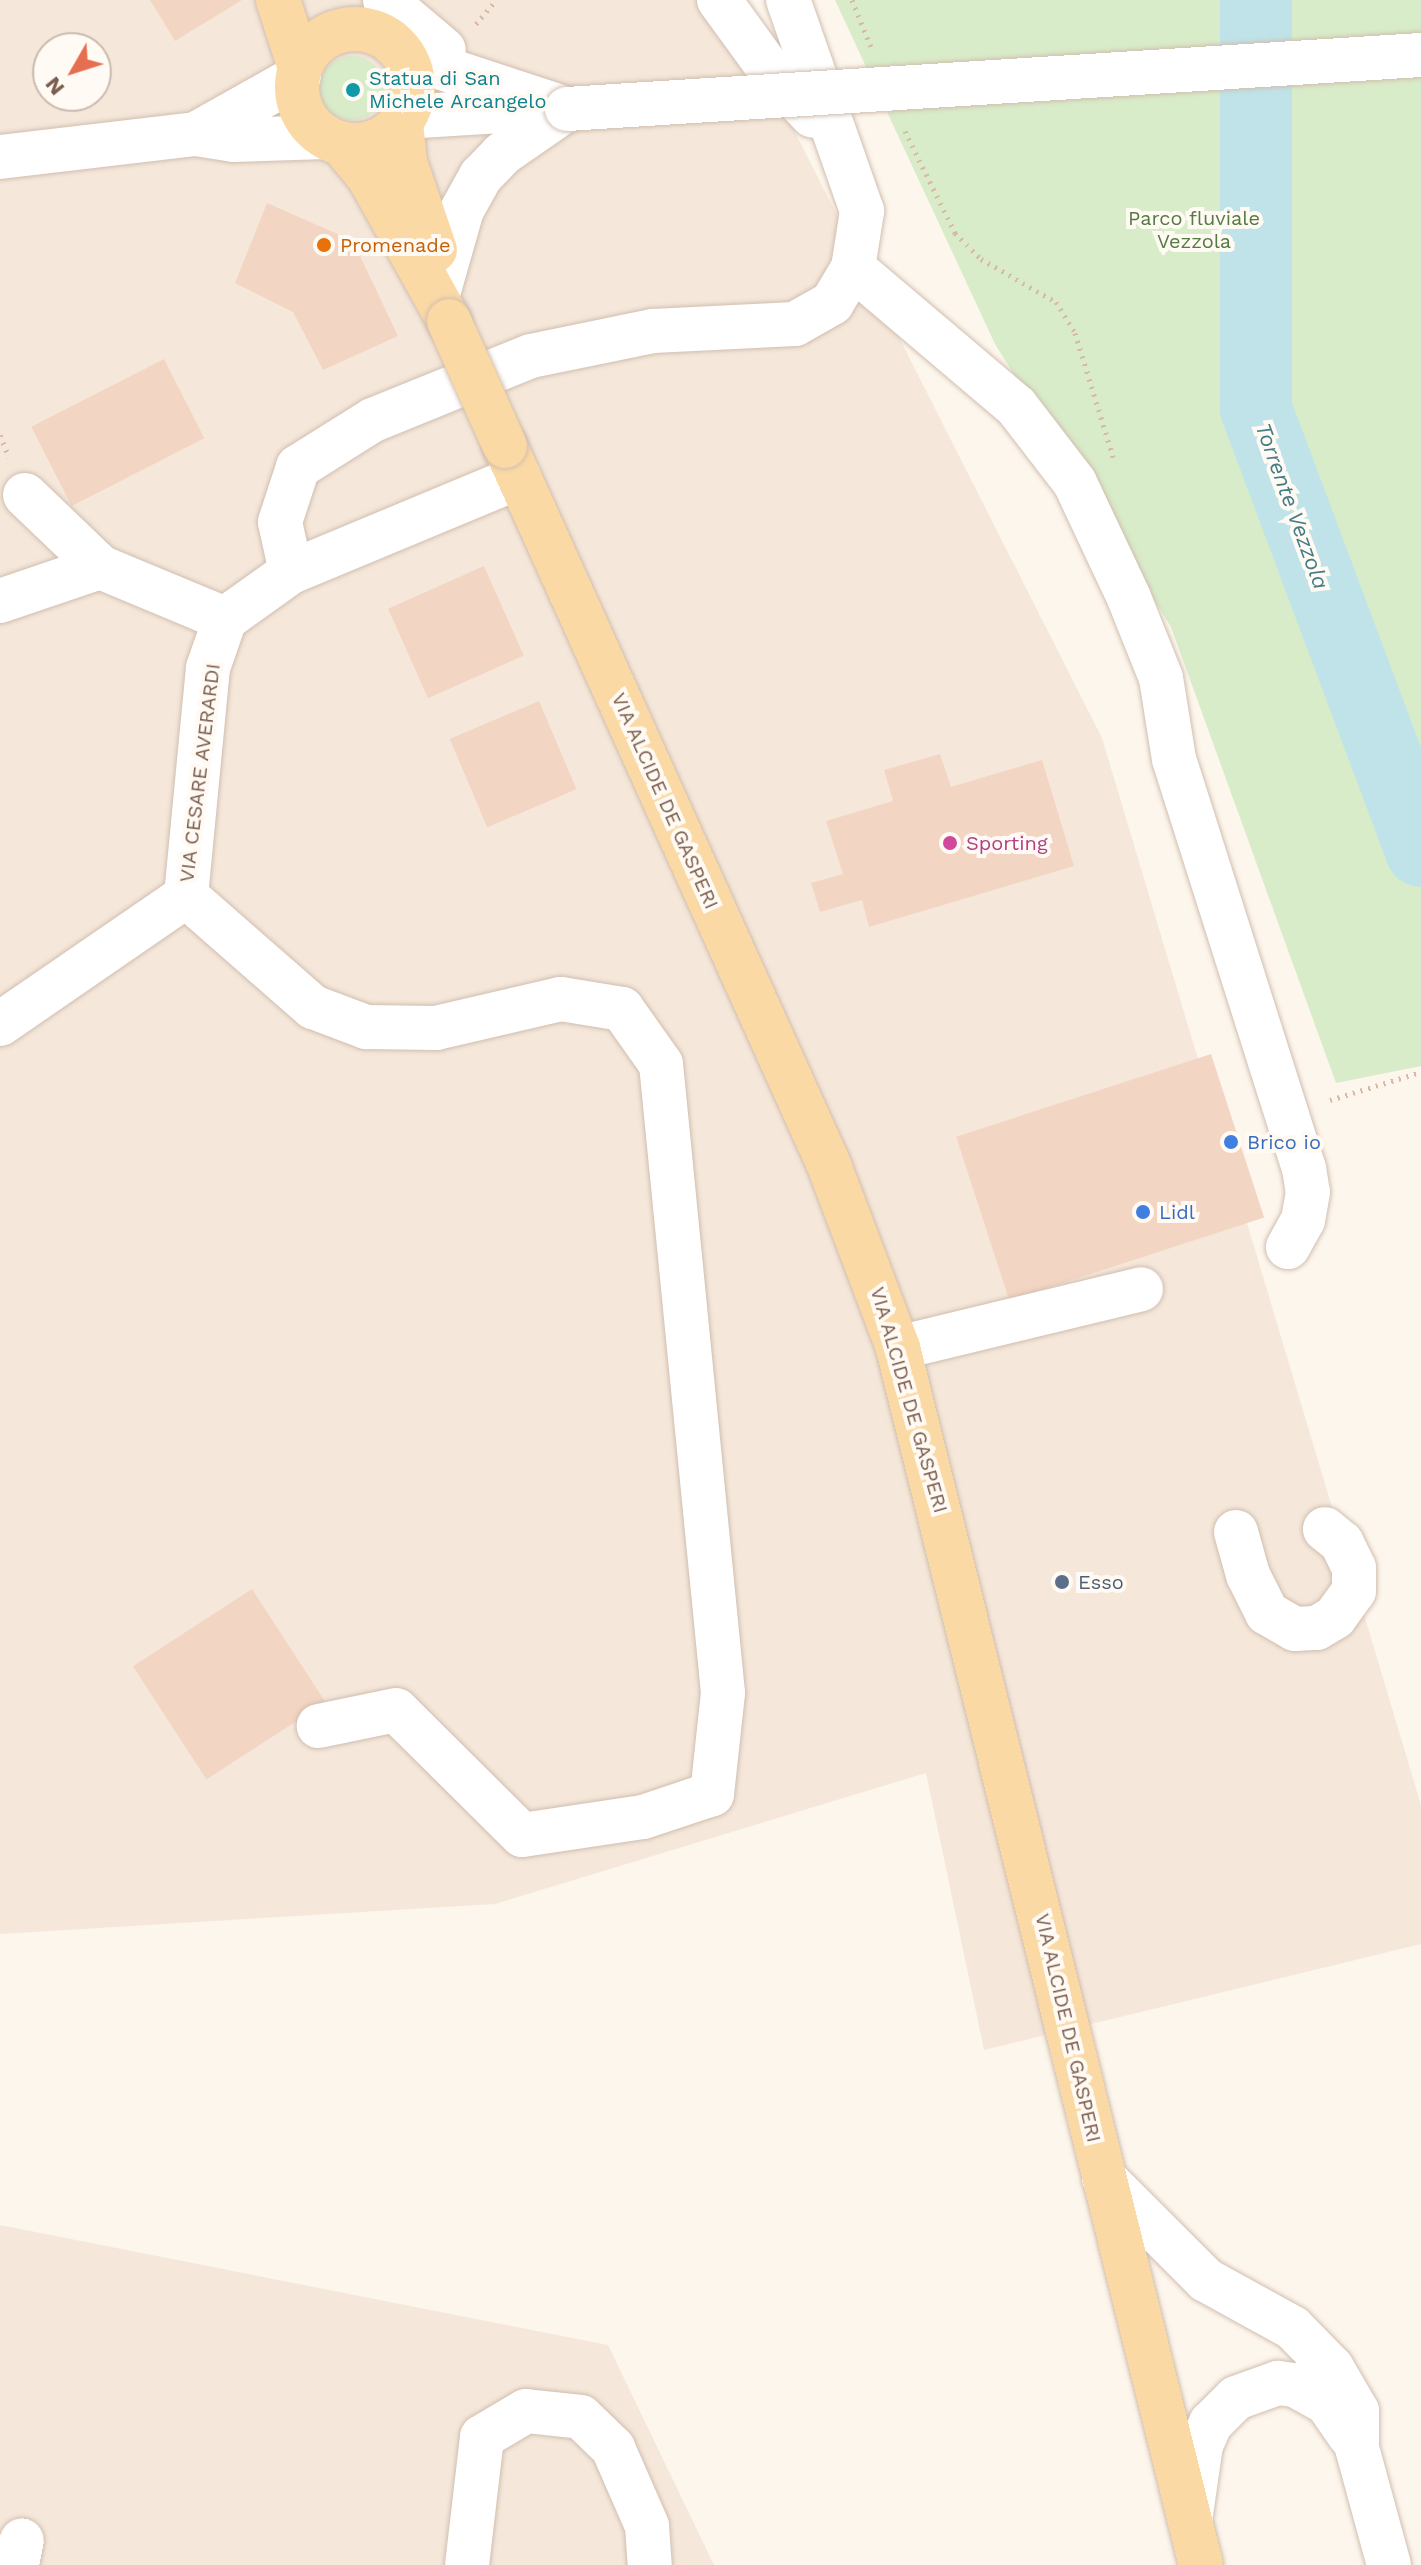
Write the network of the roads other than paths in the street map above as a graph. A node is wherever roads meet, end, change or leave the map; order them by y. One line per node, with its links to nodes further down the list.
1 (278, 0): 7 (main road)
2 (326, 0): 5 (main road)
3 (719, 0): 12 (street)
4 (788, 0): 12 (street)
5 (379, 25): 7 (main road); 8 (street); 9 (main road)
6 (1421, 55): 8 (street, bridge)
7 (300, 72): 10 (street); 11 (main road)
8 (567, 109): 9 (street); 15 (street)
9 (402, 120): 11 (main road); 15 (main road, VIA ALCIDE DE GASPERI)
10 (196, 134): 11 (street); 13 (street)
11 (334, 140): 15 (main road, VIA ALCIDE DE GASPERI)
12 (839, 144): 14 (street)
13 (0, 157)
14 (853, 268): 19 (street); 24 (street)
15 (443, 308): 16 (main road, VIA ALCIDE DE GASPERI, bridge)
16 (512, 462): 19 (street); 26 (main road, VIA ALCIDE DE GASPERI)
17 (25, 495): 18 (street)
18 (100, 567): 20 (street); 21 (street)
19 (291, 572): 21 (street)
20 (0, 601)
21 (225, 619): 22 (street, VIA CESARE AVERARDI)
22 (186, 896): 23 (street, VIA CESARE AVERARDI); 29 (street)
23 (0, 1024)
24 (1288, 1247)
25 (1141, 1289): 26 (street)
26 (898, 1348): 30 (main road, VIA ALCIDE DE GASPERI)
27 (1325, 1529): 28 (street)
28 (1236, 1532)
29 (319, 1726)
30 (1104, 2178): 31 (street); 32 (main road, VIA ALCIDE DE GASPERI)
31 (1357, 2448): 32 (street); 35 (street)
32 (1195, 2546)
33 (467, 2565): 34 (street)
34 (650, 2565)
35 (1389, 2565)

